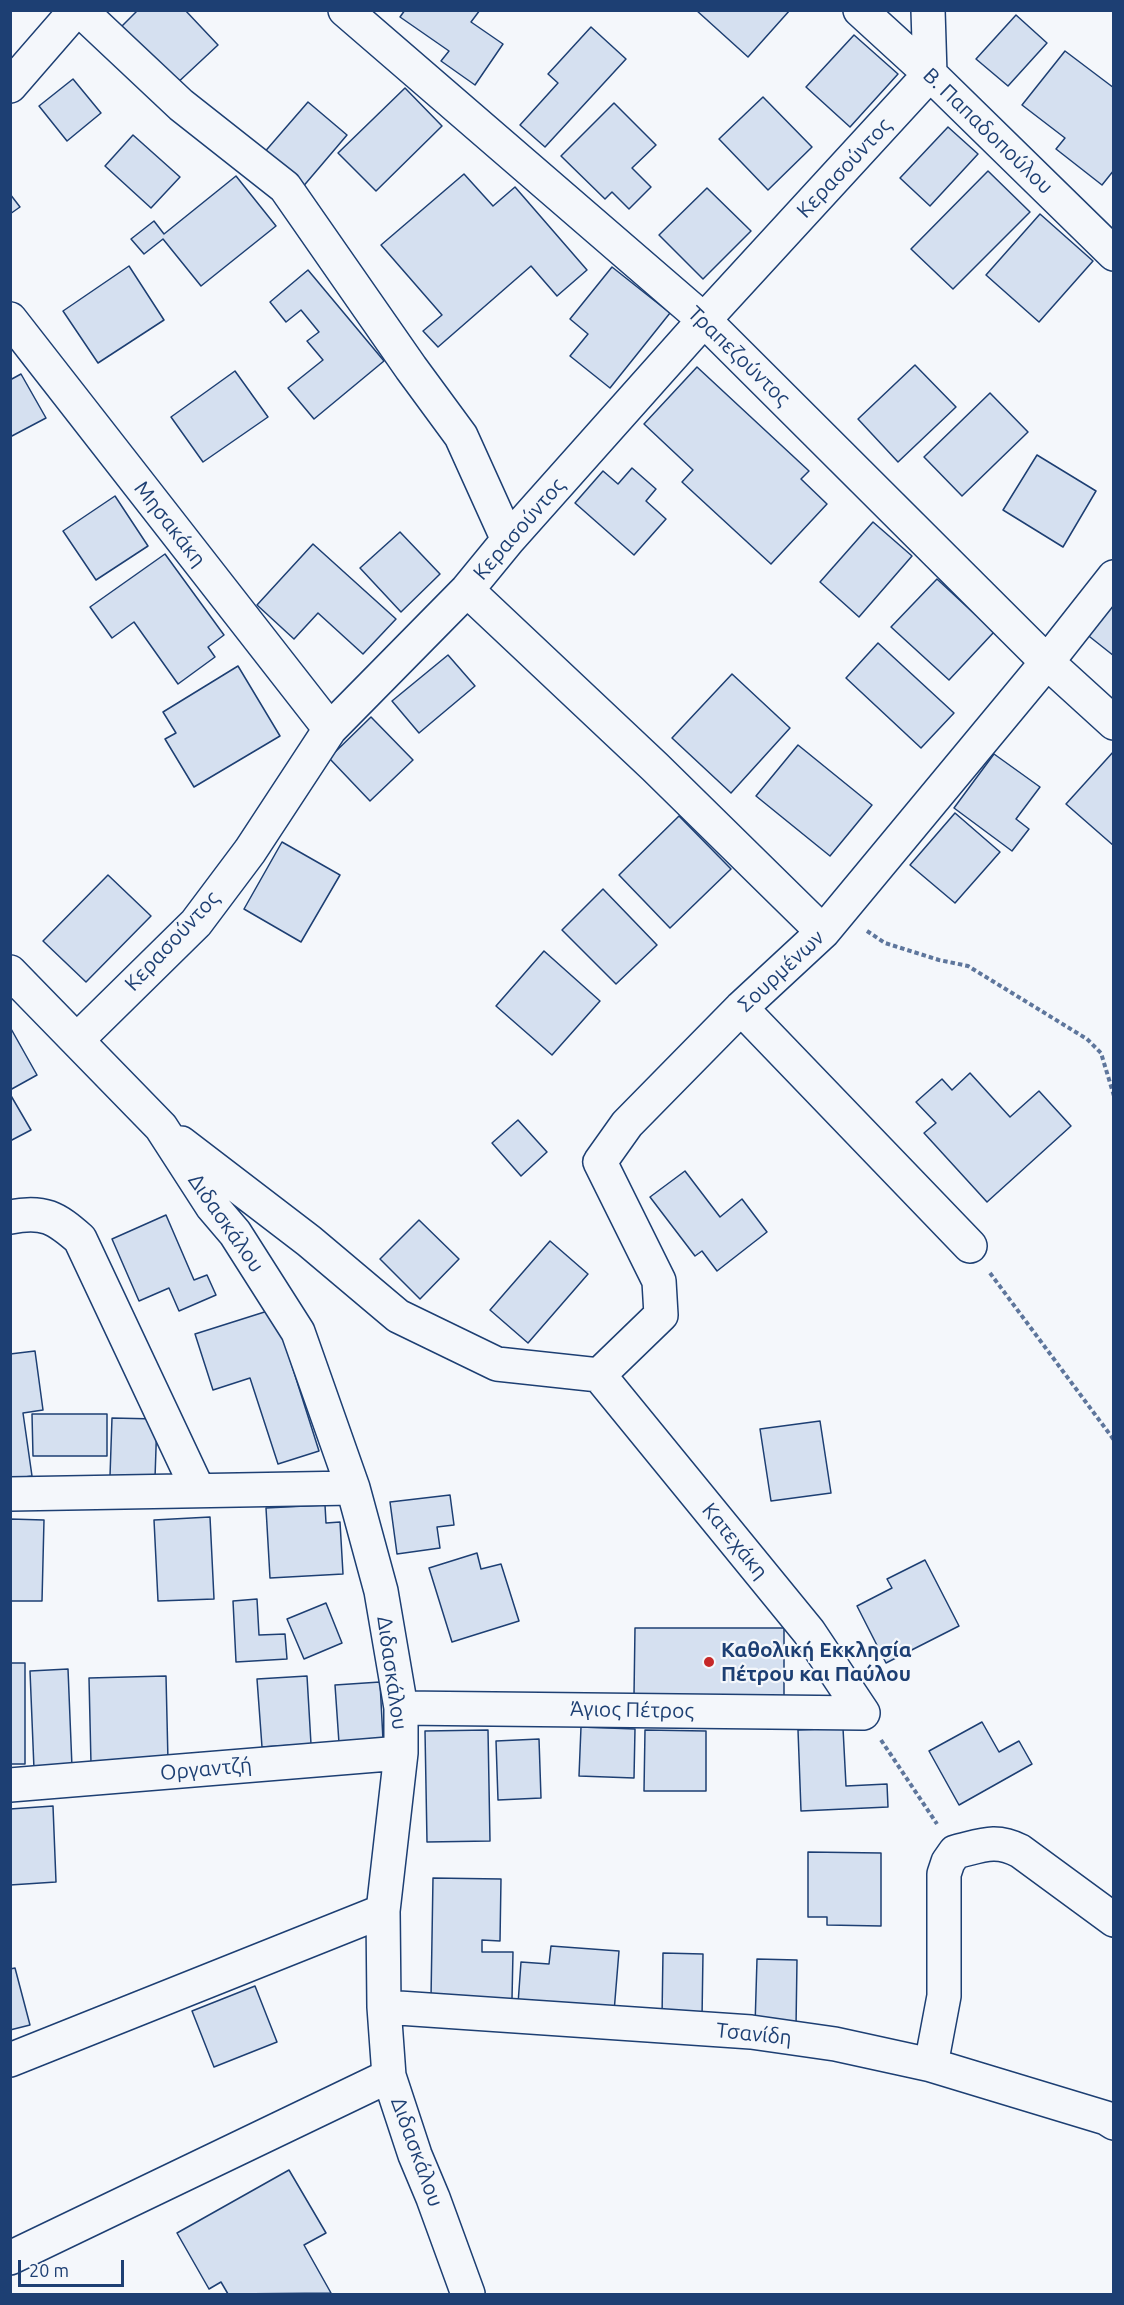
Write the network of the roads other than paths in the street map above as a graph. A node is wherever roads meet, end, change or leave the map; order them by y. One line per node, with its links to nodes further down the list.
1 (78, 10): 6 (street); 10 (street)
2 (345, 10): 9 (street, Τραπεζούντος)
3 (860, 10): 5 (street, B. Παπαδοπούλου)
4 (928, 10): 5 (street)
5 (930, 74): 7 (street, B. Παπαδοπούλου); 9 (street, Κερασούντος)
6 (10, 86)
7 (1113, 254)
8 (10, 319): 15 (street, Μησακάκη)
9 (704, 320): 10 (street, Κερασούντος); 13 (street, Τραπεζούντος)
10 (508, 540): 12 (street, Κερασούντος)
11 (1113, 577): 13 (street, Σουρμένων)
12 (466, 590): 15 (street, Κερασούντος); 16 (street)
13 (1047, 662): 14 (street, Τραπεζούντος); 16 (street, Σουρμένων)
14 (1113, 723)
15 (330, 729): 19 (street, Κερασούντος)
16 (831, 922): 18 (street, Σουρμένων)
17 (10, 972): 19 (street, Διδασκάλου)
18 (741, 1008): 22 (street); 23 (street, Σουρμένων)
19 (77, 1041): 20 (street, Διδασκάλου)
20 (161, 1127): 23 (street, Διδασκάλου); 24 (street, Διδασκάλου)
21 (10, 1217): 25 (street)
22 (970, 1246)
23 (599, 1375): 28 (street, Κατεχάκη)
24 (353, 1488): 25 (street); 27 (street, Διδασκάλου)
25 (198, 1490): 26 (street)
26 (10, 1494)
27 (401, 1708): 28 (street, Άγιος Πέτρος); 29 (street, Διδασκάλου)
28 (863, 1713)
29 (401, 1753): 30 (street, Οργαντζή); 31 (street, Διδασκάλου)
30 (10, 1785)
31 (382, 1911): 33 (street, Διδασκάλου); 34 (street)
32 (1113, 1920): 35 (street)
33 (384, 2007): 35 (street, Τσανίδη); 36 (street, Διδασκάλου)
34 (10, 2060)
35 (931, 2065): 37 (street, Τσανίδη)
36 (389, 2076): 38 (street); 39 (street, Διδασκάλου)
37 (1113, 2123)
38 (10, 2258)
39 (472, 2293)

